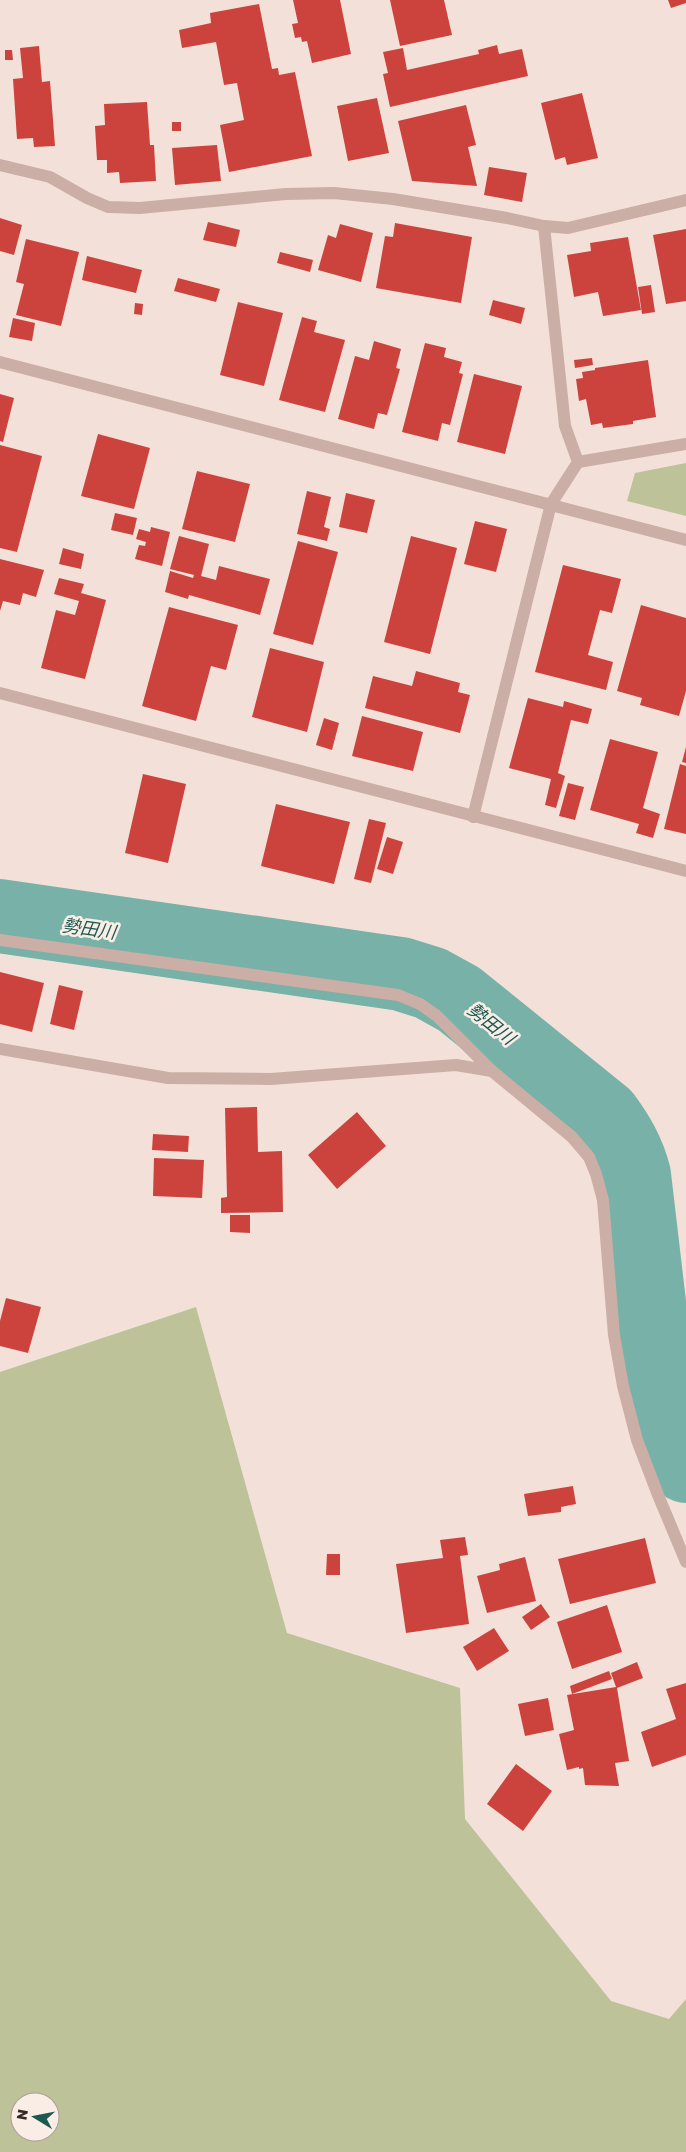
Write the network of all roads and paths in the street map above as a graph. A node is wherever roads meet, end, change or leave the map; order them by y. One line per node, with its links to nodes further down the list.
1 (0, 165): 3 (street)
2 (686, 200): 3 (street)
3 (544, 226): 6 (street)
4 (0, 362): 7 (street)
5 (686, 444): 6 (street)
6 (578, 462): 7 (street)
7 (551, 504): 8 (street); 10 (street)
8 (686, 540)
9 (0, 693): 10 (street)
10 (473, 817): 11 (street)
11 (686, 871)
12 (0, 940): 14 (street)
13 (0, 1049): 14 (street)
14 (492, 1071): 15 (street)
15 (686, 1562)

